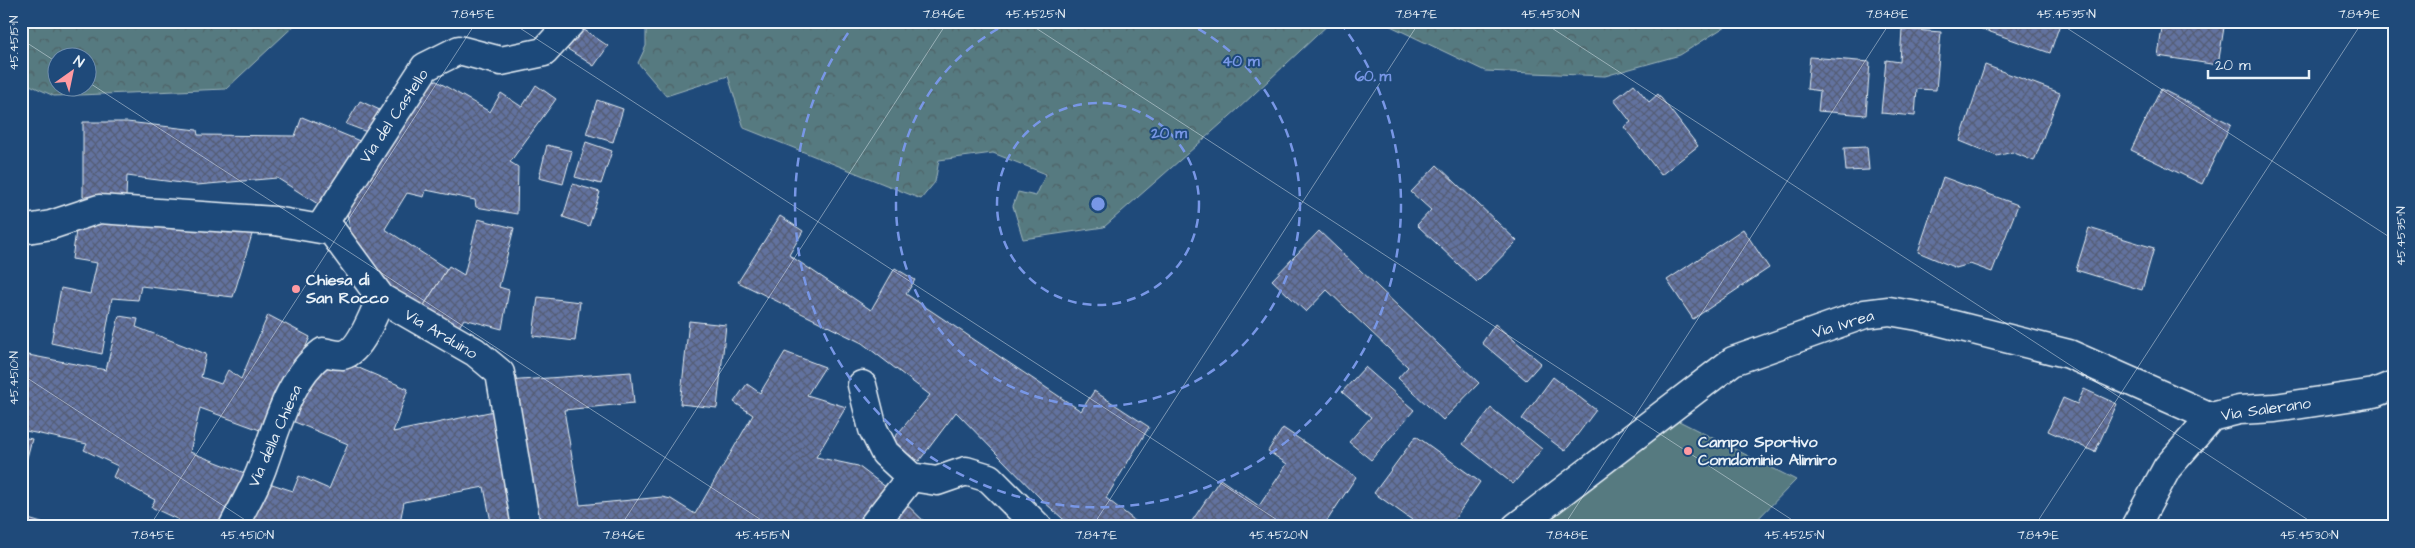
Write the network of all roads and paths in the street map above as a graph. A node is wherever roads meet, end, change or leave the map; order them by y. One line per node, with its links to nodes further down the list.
1 (572, 21): 2 (street, Via del Castello)
2 (322, 228): 3 (street, Via Arduino); 4 (street, Via Arduino)
3 (21, 230)
4 (381, 298): 9 (street, Via della Chiesa); 10 (street, Via Arduino)
5 (862, 385): 8 (street)
6 (2394, 385): 7 (street, Via Salerano)
7 (2211, 417): 13 (street, Via Ivrea); 14 (street, Via Salerano)
8 (910, 477): 11 (street); 12 (street)
9 (233, 527)
10 (526, 527)
11 (872, 527)
12 (1038, 527)
13 (1516, 527)
14 (2135, 527)

